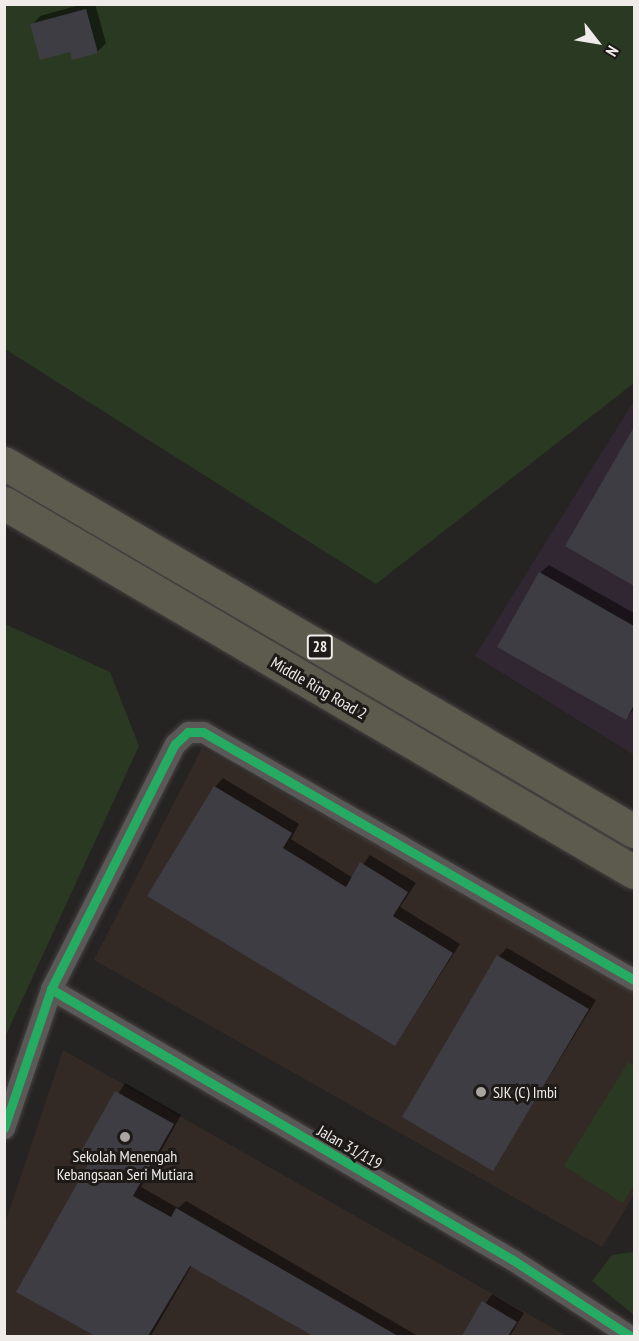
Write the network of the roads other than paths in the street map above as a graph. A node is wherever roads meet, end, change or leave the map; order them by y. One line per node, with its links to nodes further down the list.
1 (4, 463): 3 (highway, 28)
2 (4, 503): 4 (highway, Middle Ring Road 2 / 28)
3 (634, 831)
4 (634, 872)
5 (634, 980): 6 (street)
6 (51, 989): 7 (street); 8 (street, Jalan 31/119)
7 (4, 1128)
8 (630, 1336)

